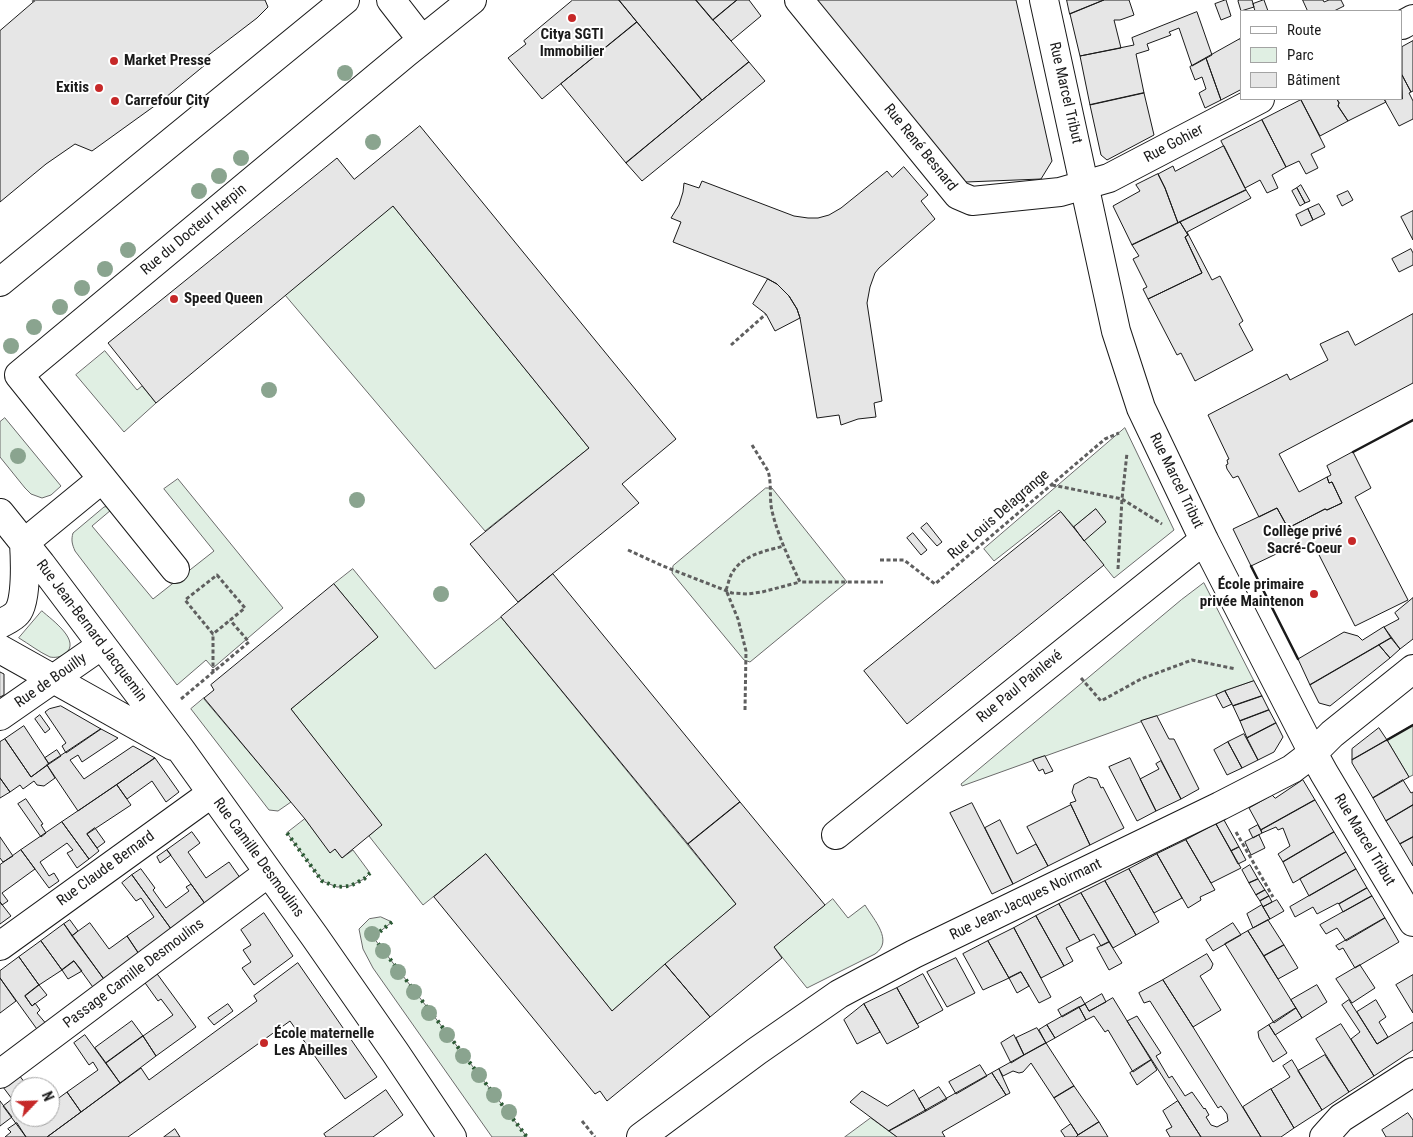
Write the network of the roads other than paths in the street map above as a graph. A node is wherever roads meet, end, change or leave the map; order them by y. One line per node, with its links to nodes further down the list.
1 (345, 0): 9 (street)
2 (390, 0): 6 (street)
3 (472, 0): 6 (street, Rue du Docteur Herpin)
4 (799, 0): 8 (street, Rue René Besnard)
5 (1044, 0): 8 (street, Rue Marcel Tribut)
6 (422, 40): 10 (street, Rue du Docteur Herpin)
7 (1258, 100): 8 (street, Rue Gohier)
8 (1085, 184): 12 (street, Rue Marcel Tribut)
9 (0, 282)
10 (102, 479): 13 (street); 14 (street, Rue du Docteur Herpin)
11 (0, 513): 13 (street, Rue Jean-Bernard Jacquemin)
12 (1204, 540): 22 (street, Rue Marcel Tribut); 24 (street, Rue Paul Painlevé)
13 (24, 544): 15 (street); 16 (street, Rue Jean-Bernard Jacquemin)
14 (175, 570)
15 (0, 624)
16 (102, 645): 19 (street, Rue de Bouilly); 21 (street, Rue Jean-Bernard Jacquemin)
17 (0, 649): 19 (street, Rue Camille Desmoulins)
18 (1413, 669): 22 (street, Rue Jean-Jacques Noirmant)
19 (54, 679): 20 (street, Rue de Bouilly); 21 (street, Rue Camille Desmoulins)
20 (0, 716)
21 (181, 750): 23 (street, Rue Camille Desmoulins)
22 (1313, 752): 26 (street, Rue Marcel Tribut); 31 (street, Rue Jean-Jacques Noirmant)
23 (212, 793): 25 (street, Rue Camille Desmoulins); 27 (street, Rue Claude Bernard)
24 (836, 835)
25 (268, 873): 29 (street, Passage Camille Desmoulins); 30 (street, Rue Camille Desmoulins)
26 (1413, 922)
27 (0, 946)
28 (1413, 1072): 32 (street)
29 (0, 1074)
30 (452, 1137)
31 (642, 1137)
32 (1324, 1137)

